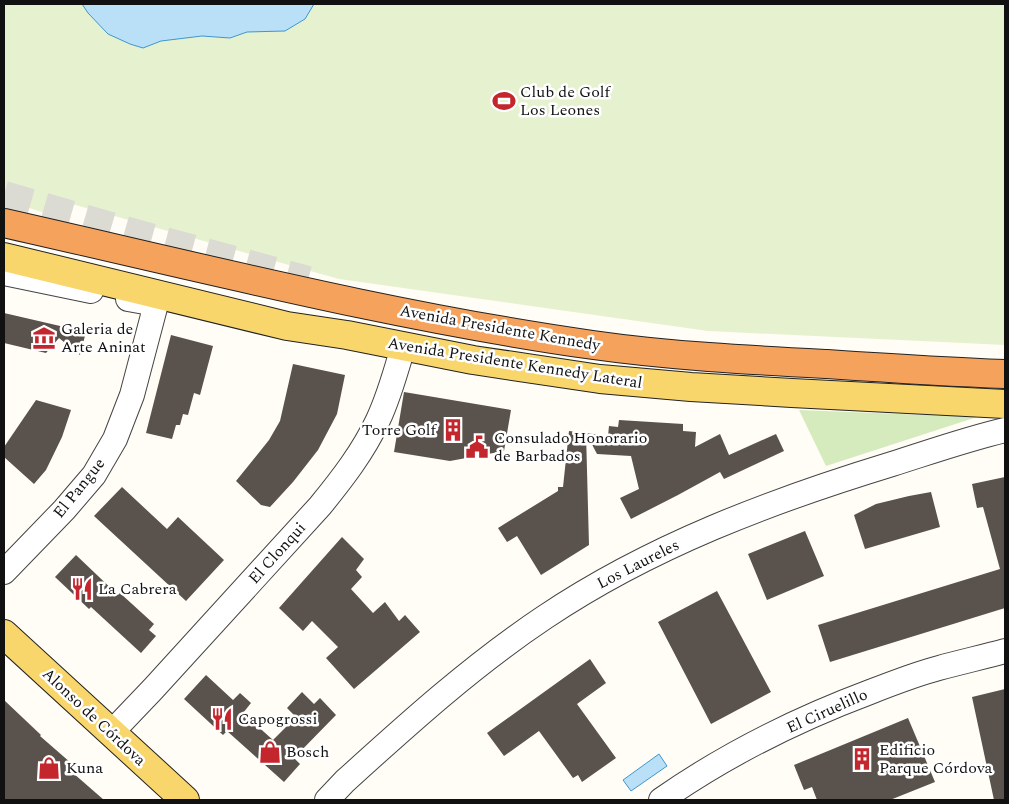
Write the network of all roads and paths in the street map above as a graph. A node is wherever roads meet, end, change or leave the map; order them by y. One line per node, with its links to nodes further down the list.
1 (8, 224): 7 (highway, Avenida Presidente Kennedy)
2 (4, 258): 5 (main road, Avenida Presidente Kennedy Lateral)
3 (4, 274): 4 (street)
4 (156, 304): 5 (main road); 10 (street, El Pangue)
5 (287, 326): 6 (main road, Avenida Presidente Kennedy Lateral)
6 (403, 347): 8 (main road, Avenida Presidente Kennedy Lateral); 13 (street, El Clonqui)
7 (1005, 374)
8 (1005, 404)
9 (1005, 430): 15 (street, Los Laureles)
10 (4, 572)
11 (4, 634): 13 (main road, Alonso de Córdova)
12 (1005, 651): 16 (street, El Ciruelillo)
13 (111, 733): 14 (main road, Alonso de Córdova)
14 (185, 800)
15 (327, 800)
16 (661, 800)

